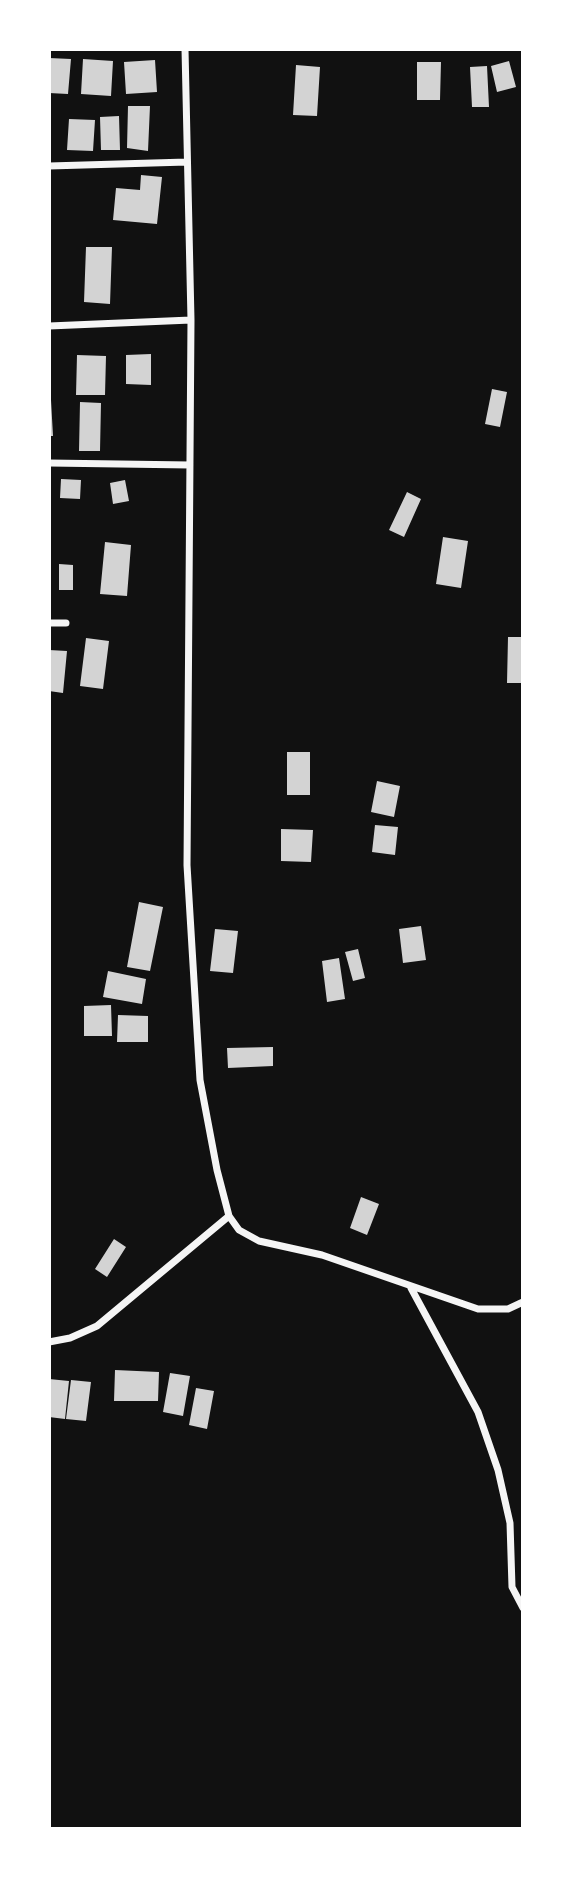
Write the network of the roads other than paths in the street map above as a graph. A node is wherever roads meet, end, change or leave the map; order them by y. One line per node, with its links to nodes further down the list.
1 (185, 49): 2 (street)
2 (187, 163): 3 (street); 4 (street)
3 (49, 166)
4 (191, 320): 5 (street); 7 (street)
5 (49, 326)
6 (49, 463): 7 (street)
7 (190, 465): 10 (street)
8 (49, 623): 9 (street)
9 (66, 623)
10 (229, 1216): 11 (street); 13 (street)
11 (411, 1287): 12 (street); 14 (street)
12 (523, 1302)
13 (49, 1342)
14 (523, 1608)

